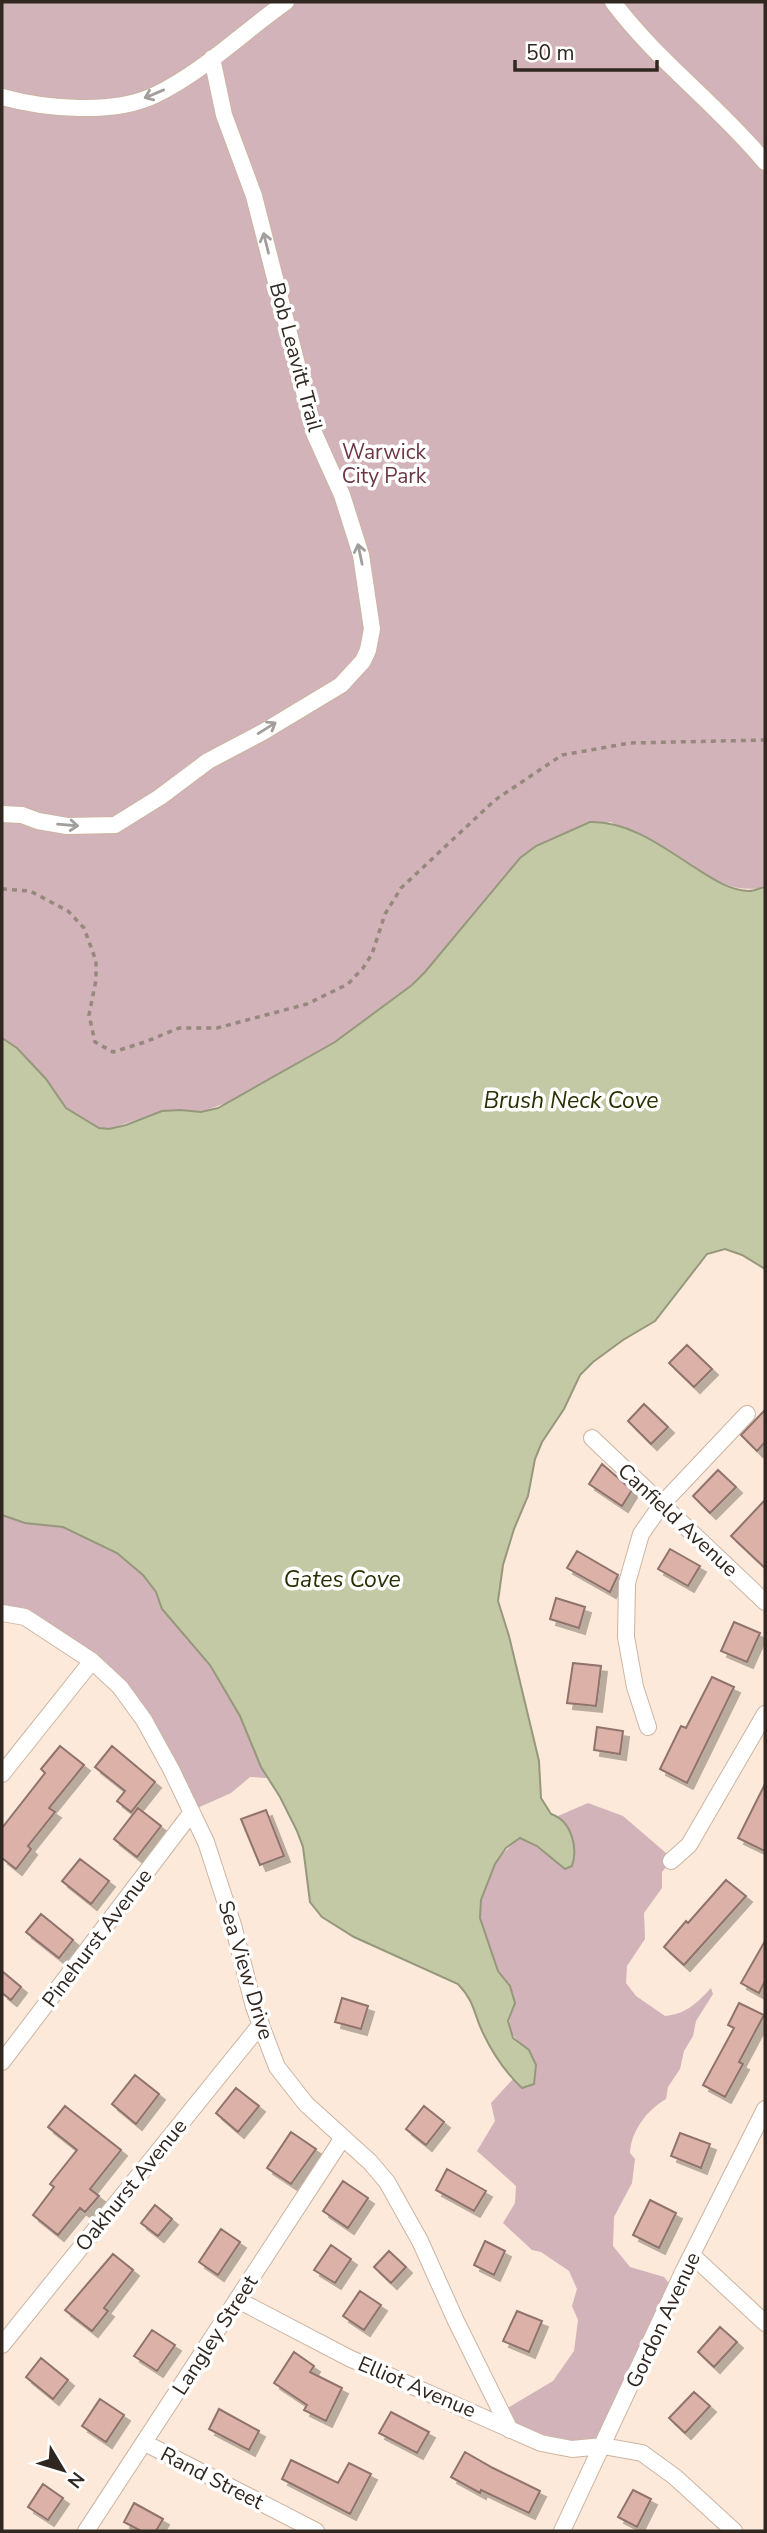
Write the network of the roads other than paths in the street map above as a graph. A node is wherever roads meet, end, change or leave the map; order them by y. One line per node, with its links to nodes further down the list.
1 (286, 2): 3 (street)
2 (613, 2): 5 (street)
3 (212, 58): 4 (street, one-way to 4); 6 (street, Bob Leavitt Trail, one-way to 3)
4 (2, 97)
5 (765, 162)
6 (2, 814)
7 (747, 1414): 9 (street)
8 (592, 1438): 9 (street, Canfield Avenue)
9 (662, 1504): 10 (street, Canfield Avenue); 14 (street)
10 (765, 1602)
11 (2, 1613): 12 (street, Sea View Drive)
12 (92, 1661): 15 (street); 16 (street, Sea View Drive)
13 (765, 1714): 17 (street)
14 (648, 1727)
15 (2, 1774)
16 (192, 1812): 18 (street, Sea View Drive); 19 (street, Pinehurst Avenue)
17 (671, 1861)
18 (261, 2024): 21 (street, Sea View Drive); 25 (street, Oakhurst Avenue)
19 (2, 2062)
20 (765, 2109): 22 (street, Gordon Avenue)
21 (342, 2139): 23 (street, Langley Street); 26 (street, Sea View Drive)
22 (693, 2256): 24 (street); 28 (street, Gordon Avenue)
23 (238, 2300): 26 (street, Elliot Avenue); 27 (street, Langley Street)
24 (765, 2323)
25 (2, 2345)
26 (510, 2430): 28 (street, Elliot Avenue)
27 (145, 2443): 29 (street, Langley Street); 30 (street, Rand Street)
28 (603, 2445): 31 (street, Gordon Avenue); 32 (street, Elliot Avenue)
29 (86, 2531)
30 (316, 2531)
31 (562, 2531)
32 (734, 2531)

